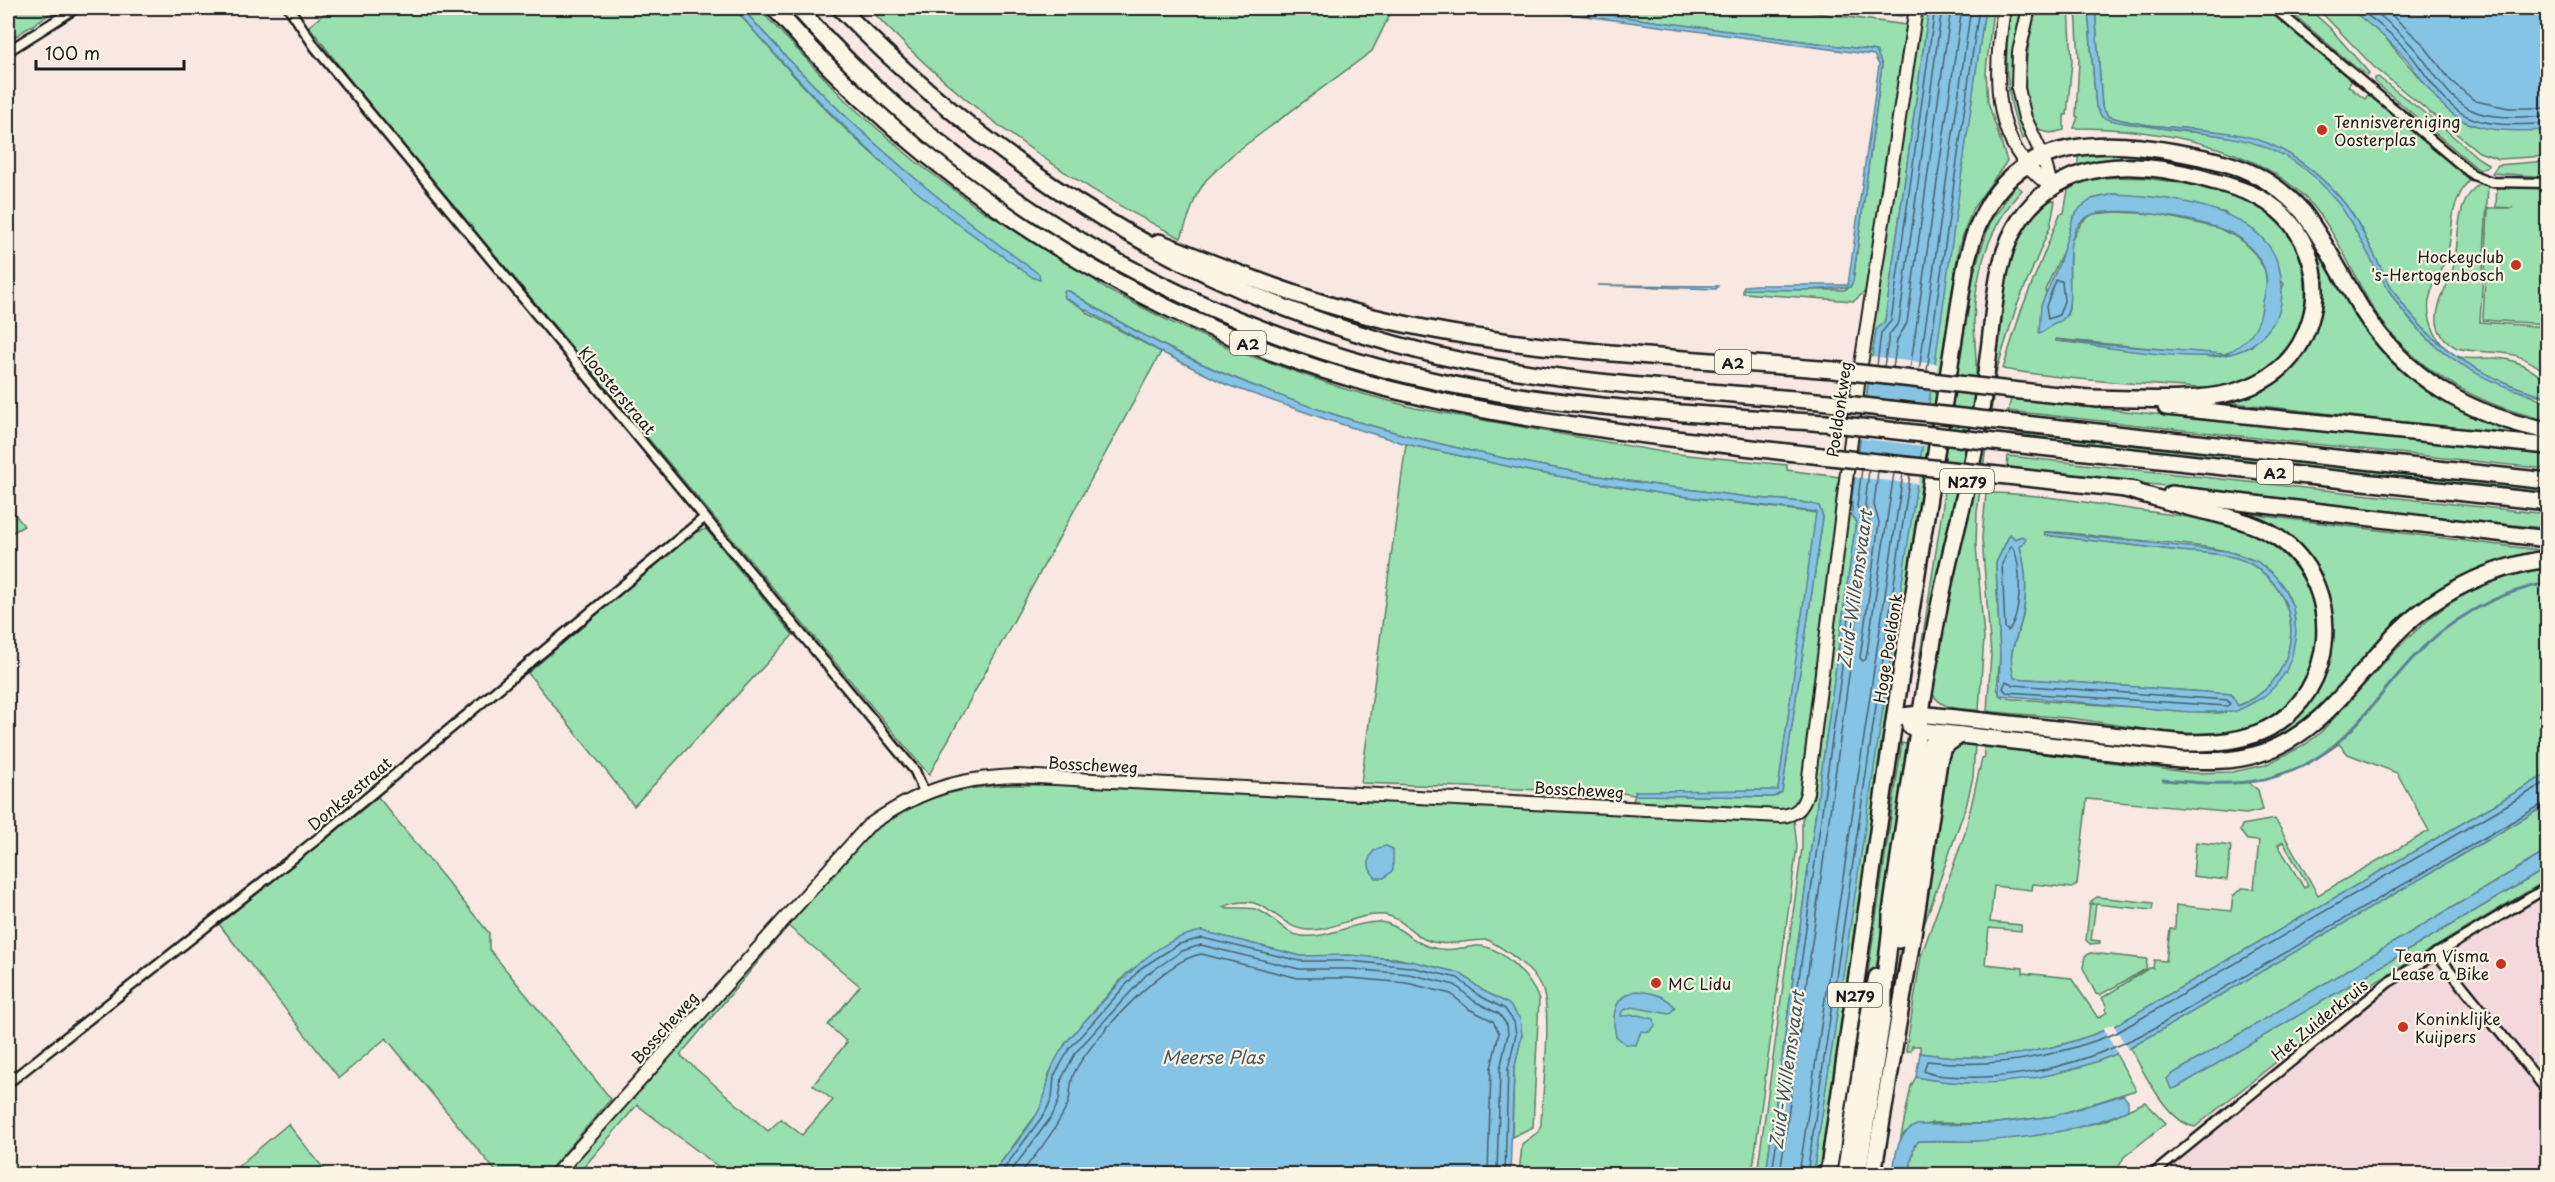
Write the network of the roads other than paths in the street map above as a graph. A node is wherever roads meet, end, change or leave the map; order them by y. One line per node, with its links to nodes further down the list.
1 (76, 8): 10 (street)
2 (288, 8): 22 (street, Kloosterstraat)
3 (774, 8): 20 (highway, A2, bridge)
4 (798, 8): 21 (highway, A2, bridge)
5 (840, 8): 15 (highway, A2)
6 (1916, 8): 31 (street, Poeldonkweg)
7 (2004, 8): 12 (street)
8 (2029, 8): 11 (street)
9 (2274, 8): 13 (street)
10 (8, 51)
11 (2043, 157): 12 (highway, Hoge Poeldonk / N279); 14 (street); 17 (highway, Hoge Poeldonk)
12 (2026, 165): 14 (street); 26 (highway, Hoge Poeldonk / N279)
13 (2547, 183)
14 (2052, 188): 16 (highway, A2); 25 (highway, N279)
15 (1109, 222): 16 (highway, A2, bridge); 19 (highway, A2, bridge)
16 (2089, 398): 18 (highway, A2)
17 (2547, 431)
18 (2547, 446)
19 (2547, 480)
20 (2125, 489): 23 (highway, A2); 25 (highway, A2)
21 (2547, 502)
22 (704, 518): 30 (street, Kloosterstraat); 36 (street, Donksestraat)
23 (2547, 539)
24 (2547, 559): 29 (highway)
25 (1919, 714): 26 (highway, A2); 27 (highway, N279)
26 (1895, 717): 27 (highway); 39 (highway, Hoge Poeldonk / N279)
27 (1917, 730): 28 (highway); 33 (highway, N279)
28 (1943, 733): 29 (highway); 35 (highway, N279)
29 (1960, 735): 42 (highway, N279)
30 (924, 792): 31 (street, Bosscheweg); 38 (street, Bosscheweg)
31 (1795, 813)
32 (2547, 887): 34 (street, Het Zuiderkruis)
33 (1891, 912): 35 (highway, N279); 40 (highway, N279)
34 (2436, 952): 37 (street); 43 (street, Het Zuiderkruis)
35 (1884, 1008): 41 (highway, N279)
36 (8, 1083)
37 (2547, 1092)
38 (556, 1174)
39 (1828, 1174)
40 (1845, 1174)
41 (1858, 1174)
42 (1873, 1174)
43 (2153, 1174)

